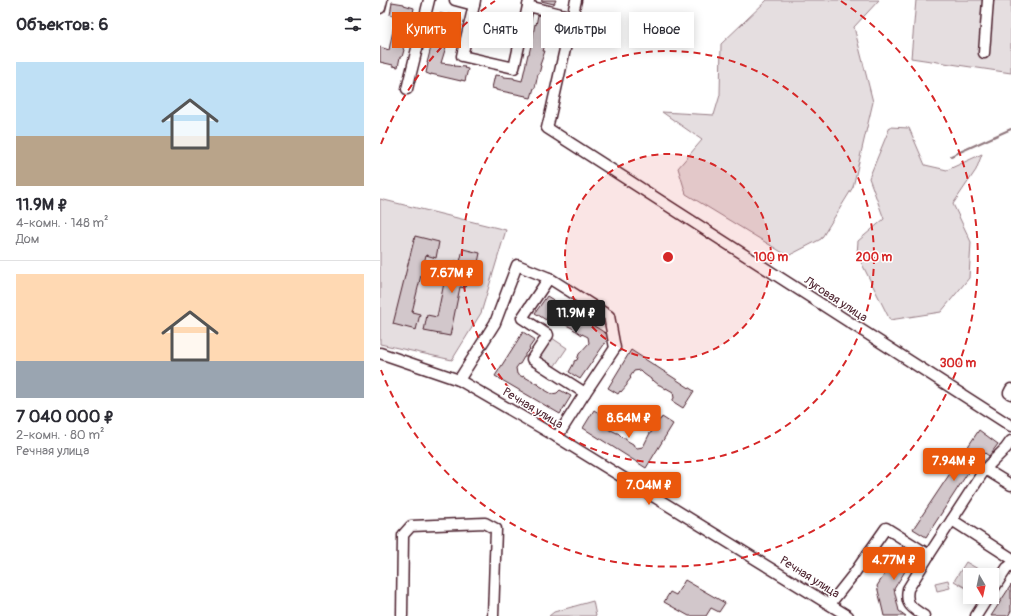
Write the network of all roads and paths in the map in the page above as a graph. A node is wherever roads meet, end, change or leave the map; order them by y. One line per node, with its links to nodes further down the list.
1 (382, 0): 8 (street)
2 (429, 0): 13 (street)
3 (455, 0): 6 (street)
4 (576, 0): 10 (street)
5 (988, 0): 12 (street)
6 (475, 2): 7 (street)
7 (529, 3): 9 (street)
8 (380, 8)
9 (557, 12)
10 (574, 12)
11 (566, 48): 20 (street, Луговая улица)
12 (984, 53)
13 (407, 89)
14 (548, 278): 16 (street); 18 (street); 18 (street)
15 (380, 353): 16 (street, Речная улица)
16 (459, 380): 21 (street, Речная улица)
17 (1011, 389): 19 (street)
18 (585, 393): 21 (street)
19 (1011, 394)
20 (1011, 426)
21 (557, 437): 30 (street, Речная улица)
22 (1011, 441): 23 (street)
23 (985, 469): 24 (street); 25 (street)
24 (1011, 486)
25 (952, 520): 26 (street); 27 (street)
26 (929, 555): 30 (street); 35 (street)
27 (1011, 558)
28 (1011, 565): 29 (street)
29 (999, 580)
30 (830, 604): 34 (street, Речная улица)
31 (984, 604): 36 (street)
32 (402, 616): 33 (street)
33 (493, 616)
34 (848, 616)
35 (924, 616)
36 (976, 616)

